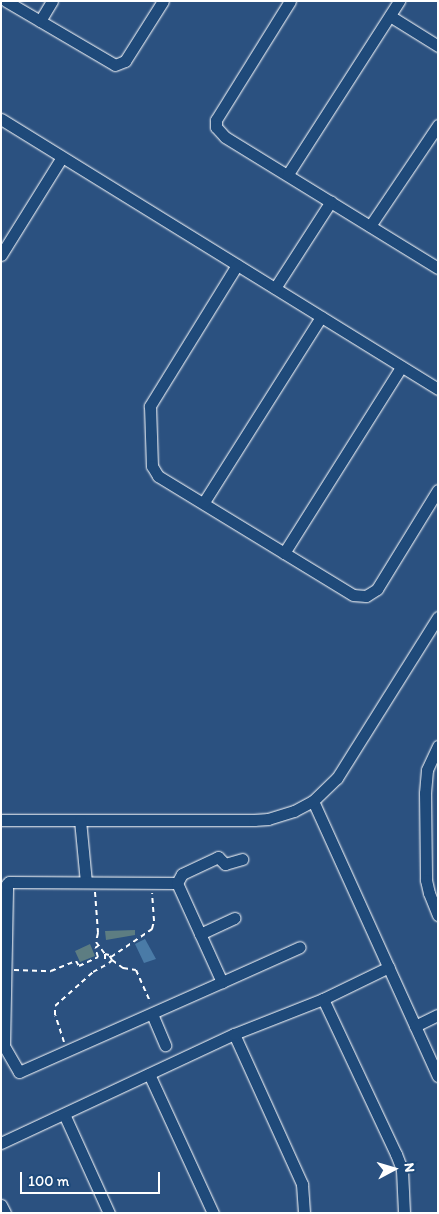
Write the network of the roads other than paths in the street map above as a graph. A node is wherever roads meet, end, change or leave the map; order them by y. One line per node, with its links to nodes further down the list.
1 (6, 1): 7 (street)
2 (52, 1): 7 (street)
3 (163, 1): 7 (street)
4 (290, 1): 12 (street)
5 (399, 1): 6 (street)
6 (390, 16): 8 (street); 12 (street)
7 (40, 22)
8 (438, 46)
9 (1, 119): 11 (street)
10 (438, 125): 14 (street)
11 (62, 157): 15 (street); 16 (street)
12 (288, 174): 13 (street)
13 (331, 201): 14 (street); 18 (street)
14 (370, 226): 17 (street)
15 (1, 255)
16 (237, 265): 18 (street); 23 (street)
17 (438, 268)
18 (275, 288): 19 (street)
19 (322, 317): 20 (street); 23 (street)
20 (401, 367): 21 (street); 24 (street)
21 (438, 389)
22 (438, 490): 24 (street)
23 (204, 502): 24 (street)
24 (284, 553)
25 (438, 617): 27 (street)
26 (438, 746): 33 (street)
27 (313, 800): 29 (street); 37 (street)
28 (1, 820): 29 (street)
29 (80, 820): 31 (street)
30 (242, 859): 32 (street)
31 (90, 882): 32 (street); 40 (street)
32 (177, 883): 35 (street)
33 (438, 915)
34 (235, 918): 35 (street)
35 (200, 934): 38 (street)
36 (300, 947): 38 (street)
37 (389, 968): 39 (street); 42 (street)
38 (222, 982): 40 (street)
39 (323, 999): 43 (street); 54 (street)
40 (153, 1013): 44 (street)
41 (438, 1015): 42 (street)
42 (415, 1026): 46 (street)
43 (234, 1034): 45 (street); 53 (street)
44 (165, 1045)
45 (149, 1074): 47 (street); 52 (street)
46 (438, 1076)
47 (64, 1114): 48 (street); 51 (street)
48 (1, 1143)
49 (1, 1206): 50 (street)
50 (5, 1213)
51 (109, 1213)
52 (214, 1213)
53 (304, 1213)
54 (404, 1213)

